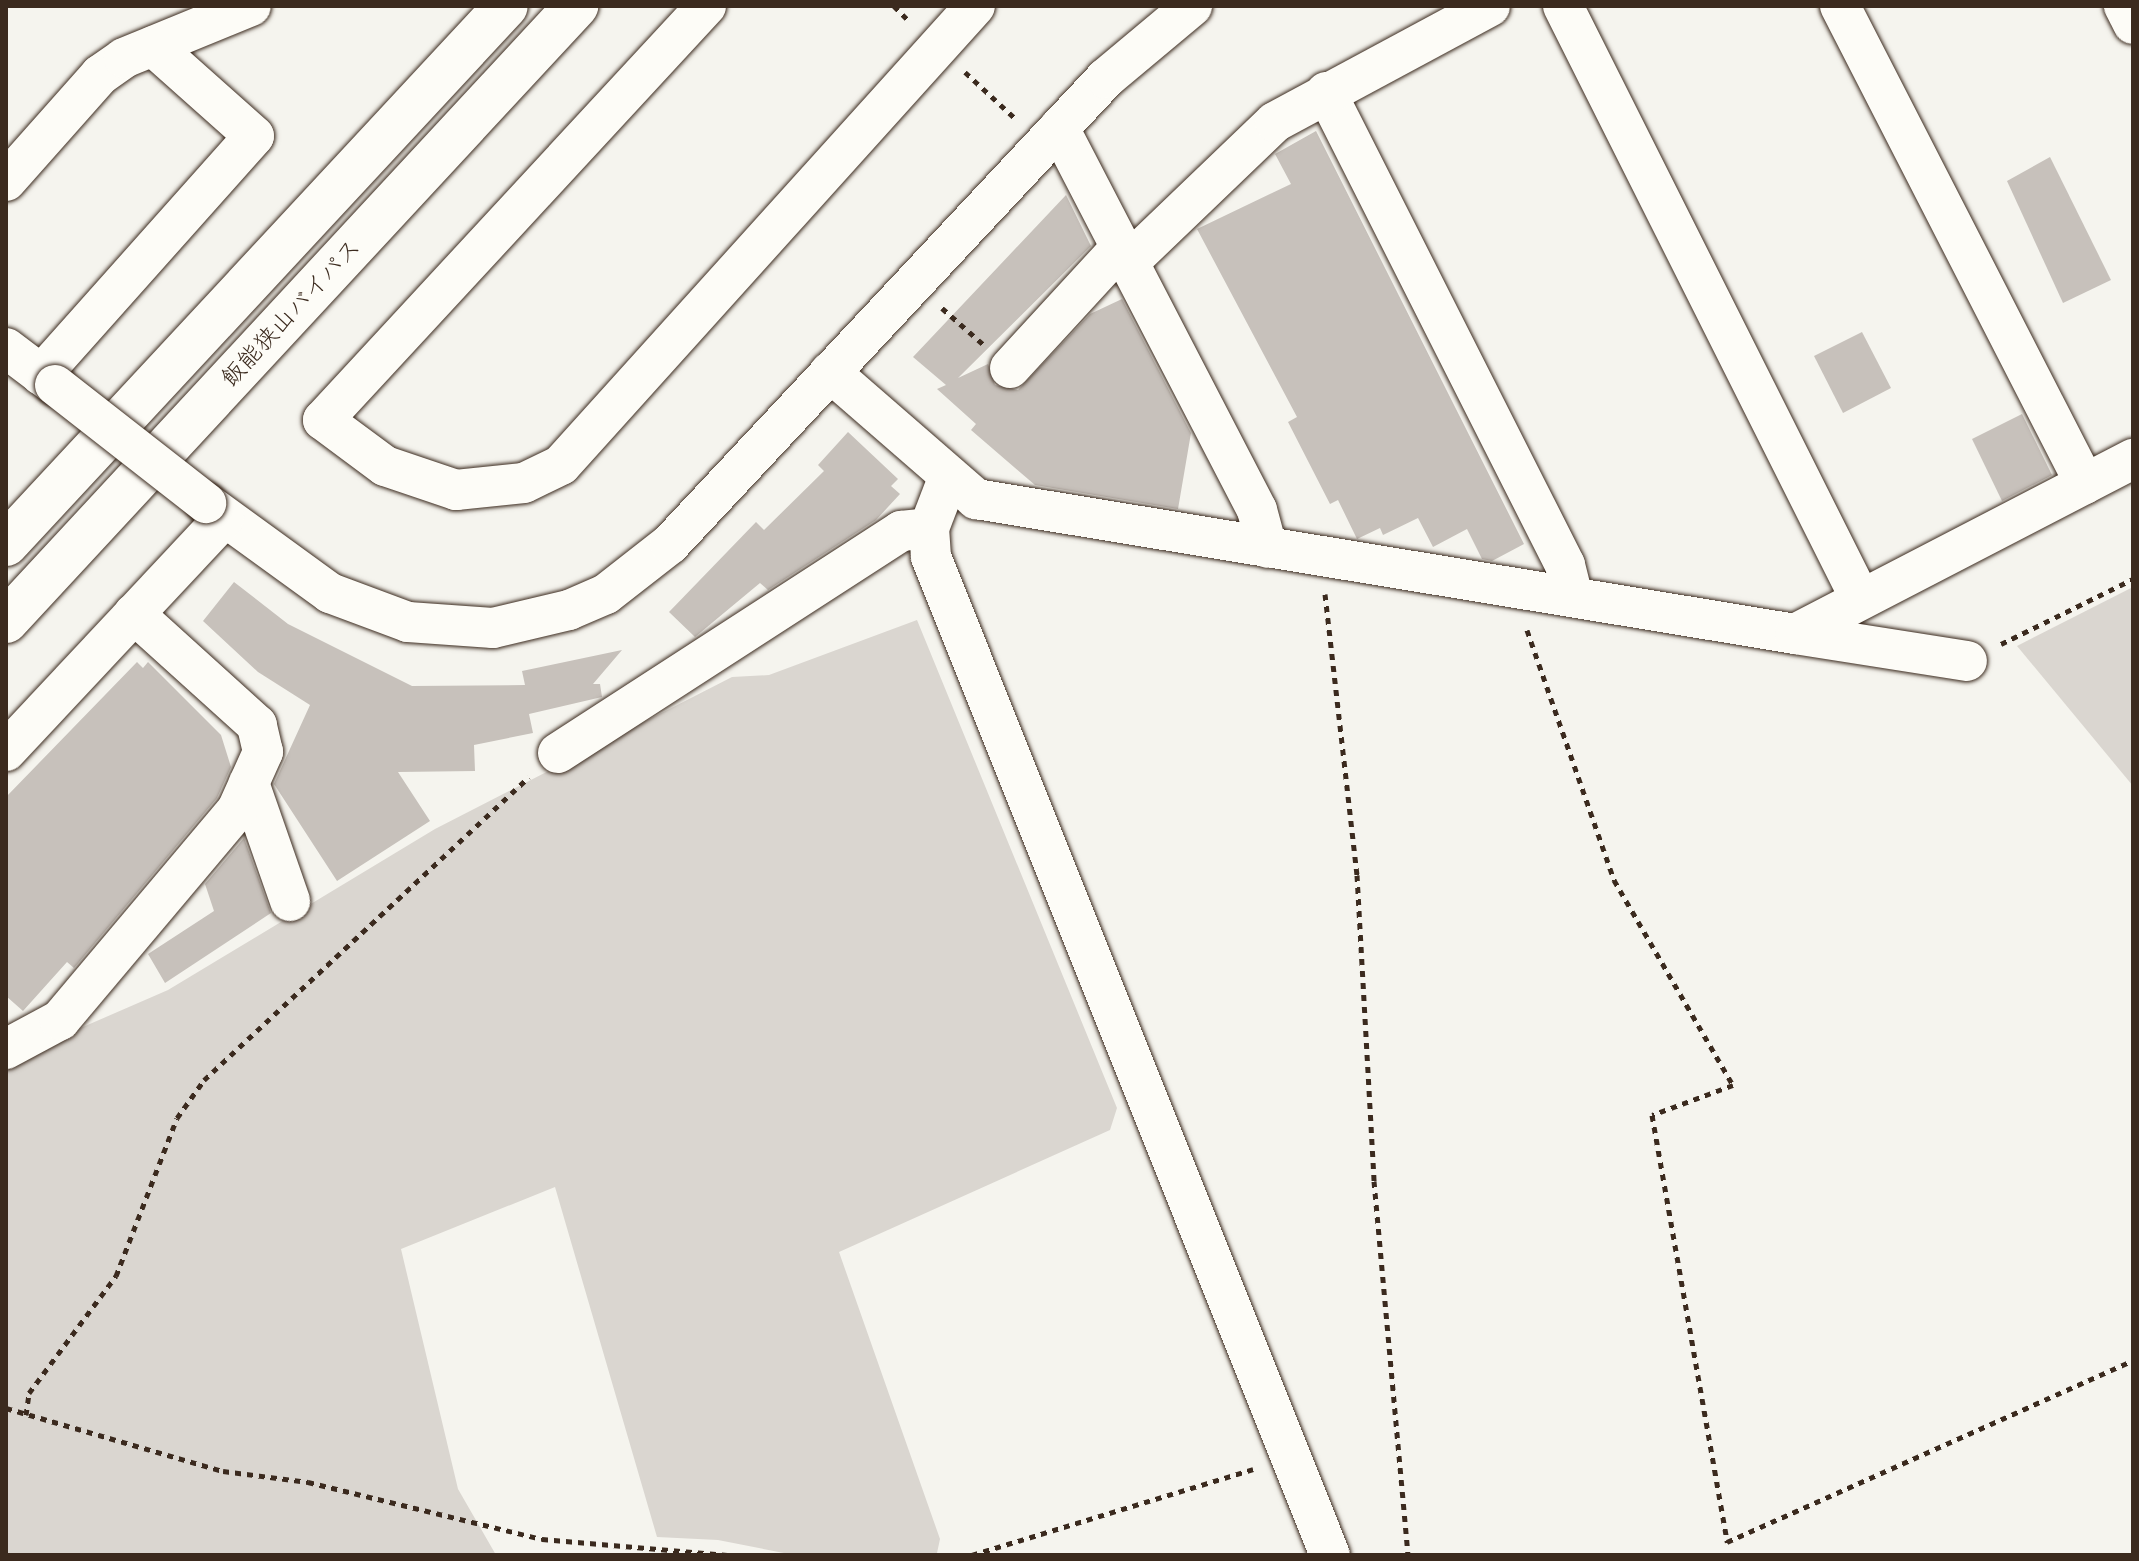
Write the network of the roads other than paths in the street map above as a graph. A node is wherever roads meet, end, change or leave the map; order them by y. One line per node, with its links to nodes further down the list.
1 (251, 6): 12 (street)
2 (506, 6): 26 (highway)
3 (576, 6): 31 (highway, 飯能狭山バイパス)
4 (706, 6): 5 (street)
5 (975, 6)
6 (1192, 6): 14 (street)
7 (1490, 6): 13 (street)
8 (1563, 6): 29 (street)
9 (1840, 6): 23 (street)
10 (2124, 6): 11 (street)
11 (2133, 24)
12 (153, 46): 15 (street); 20 (street)
13 (1326, 92): 16 (street); 28 (street)
14 (1059, 128): 16 (street); 19 (street)
15 (6, 181)
16 (1126, 253): 18 (street); 27 (street)
17 (6, 348): 20 (street)
18 (1010, 368)
19 (830, 372): 22 (street); 24 (street)
20 (48, 380): 24 (street, bridge)
21 (2133, 459): 23 (street)
22 (949, 476): 25 (street); 27 (street)
23 (2085, 484): 29 (street)
24 (215, 510): 30 (street)
25 (929, 528): 35 (street); 39 (street)
26 (6, 544)
27 (1267, 548): 28 (street)
28 (1573, 597): 32 (street)
29 (1860, 598): 32 (street)
30 (134, 614): 34 (street); 36 (street)
31 (6, 621)
32 (1795, 634): 33 (street)
33 (1967, 661)
34 (6, 751)
35 (558, 753)
36 (249, 783): 37 (street); 38 (street)
37 (290, 901)
38 (6, 1049)
39 (1330, 1555)

